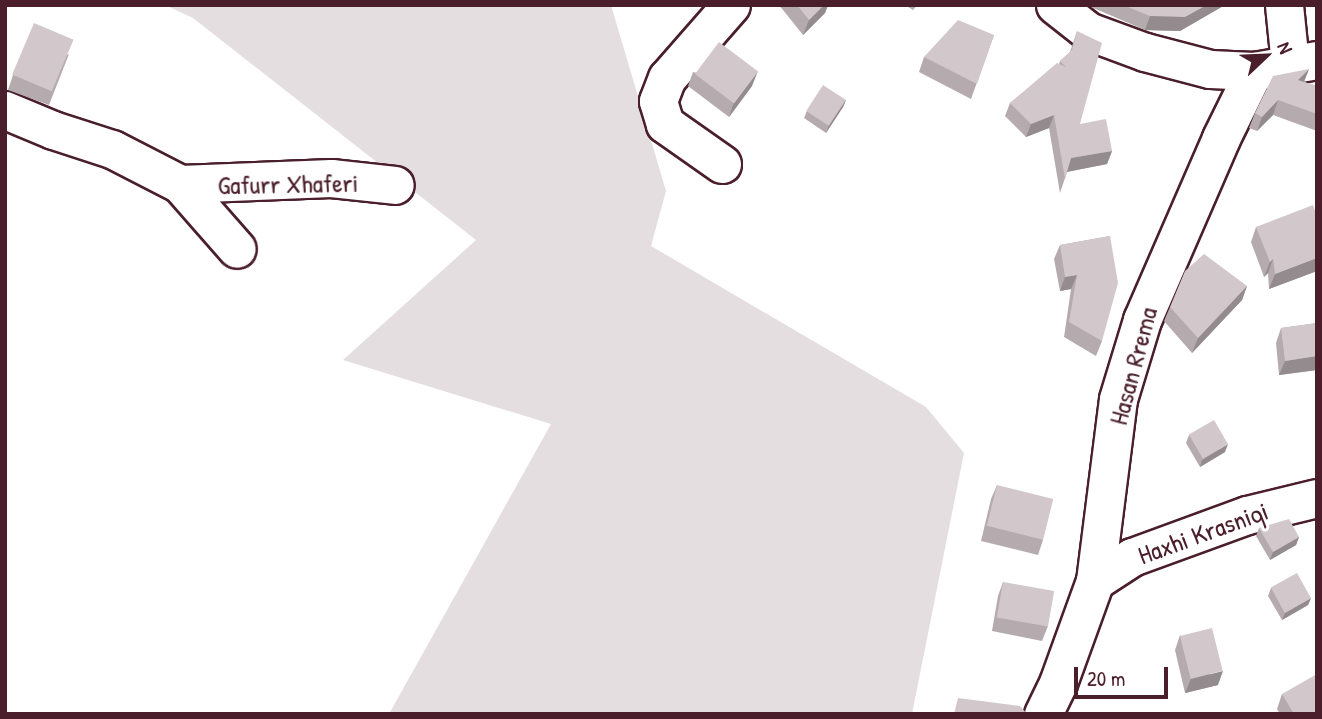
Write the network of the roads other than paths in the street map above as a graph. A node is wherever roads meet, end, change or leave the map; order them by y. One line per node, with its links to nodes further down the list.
1 (731, 5): 7 (street)
2 (1055, 5): 5 (street)
3 (1284, 5): 4 (street)
4 (1308, 70): 5 (street)
5 (1254, 71): 12 (street, Hasan Rrema)
6 (5, 110): 8 (street, Gafurr Xhaferi)
7 (722, 164)
8 (180, 184): 9 (street, Gafurr Xhaferi); 10 (street, Gafurr Xhaferi)
9 (396, 185)
10 (237, 249)
11 (1317, 498): 12 (street, Haxhi Krasniqi)
12 (1095, 581): 13 (street, Hasan Rrema)
13 (1043, 714)

